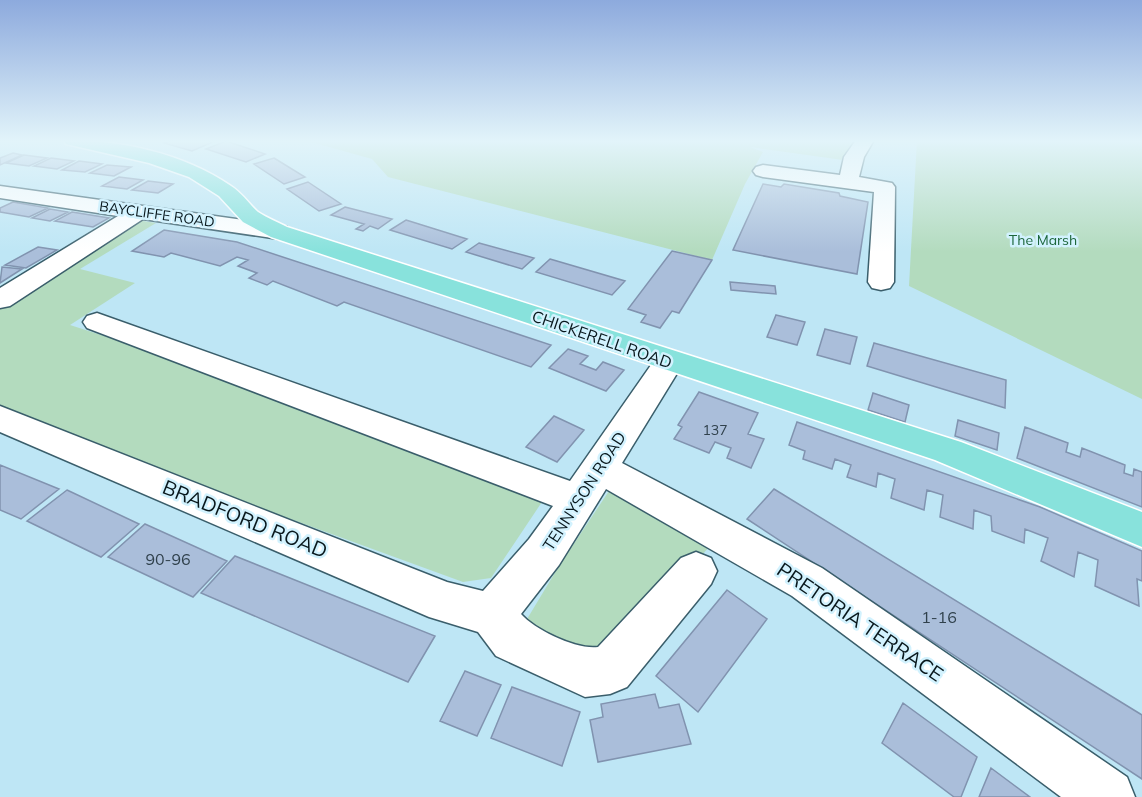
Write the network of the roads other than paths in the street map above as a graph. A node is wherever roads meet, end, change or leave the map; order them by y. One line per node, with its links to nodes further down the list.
1 (203, 177): 8 (main road, CHICKERELL ROAD)
2 (807, 177): 5 (street)
3 (849, 177): 5 (street)
4 (886, 177): 6 (street)
5 (848, 183): 6 (street)
6 (885, 187): 12 (street)
7 (2, 194): 9 (street, BAYCLIFFE ROAD)
8 (231, 197): 10 (street); 11 (main road, CHICKERELL ROAD)
9 (140, 212): 10 (street, BAYCLIFFE ROAD); 13 (street)
10 (184, 218): 11 (street, BAYCLIFFE ROAD)
11 (279, 232): 15 (main road, CHICKERELL ROAD)
12 (881, 282)
13 (0, 300)
14 (98, 322): 17 (street, PRETORIA TERRACE)
15 (669, 362): 17 (street, TENNYSON ROAD); 18 (main road, CHICKERELL ROAD)
16 (0, 418): 20 (street, BRADFORD ROAD)
17 (588, 483): 20 (street, TENNYSON ROAD); 21 (street, PRETORIA TERRACE)
18 (1142, 530)
19 (696, 571): 20 (street)
20 (492, 615)
21 (1107, 797)

